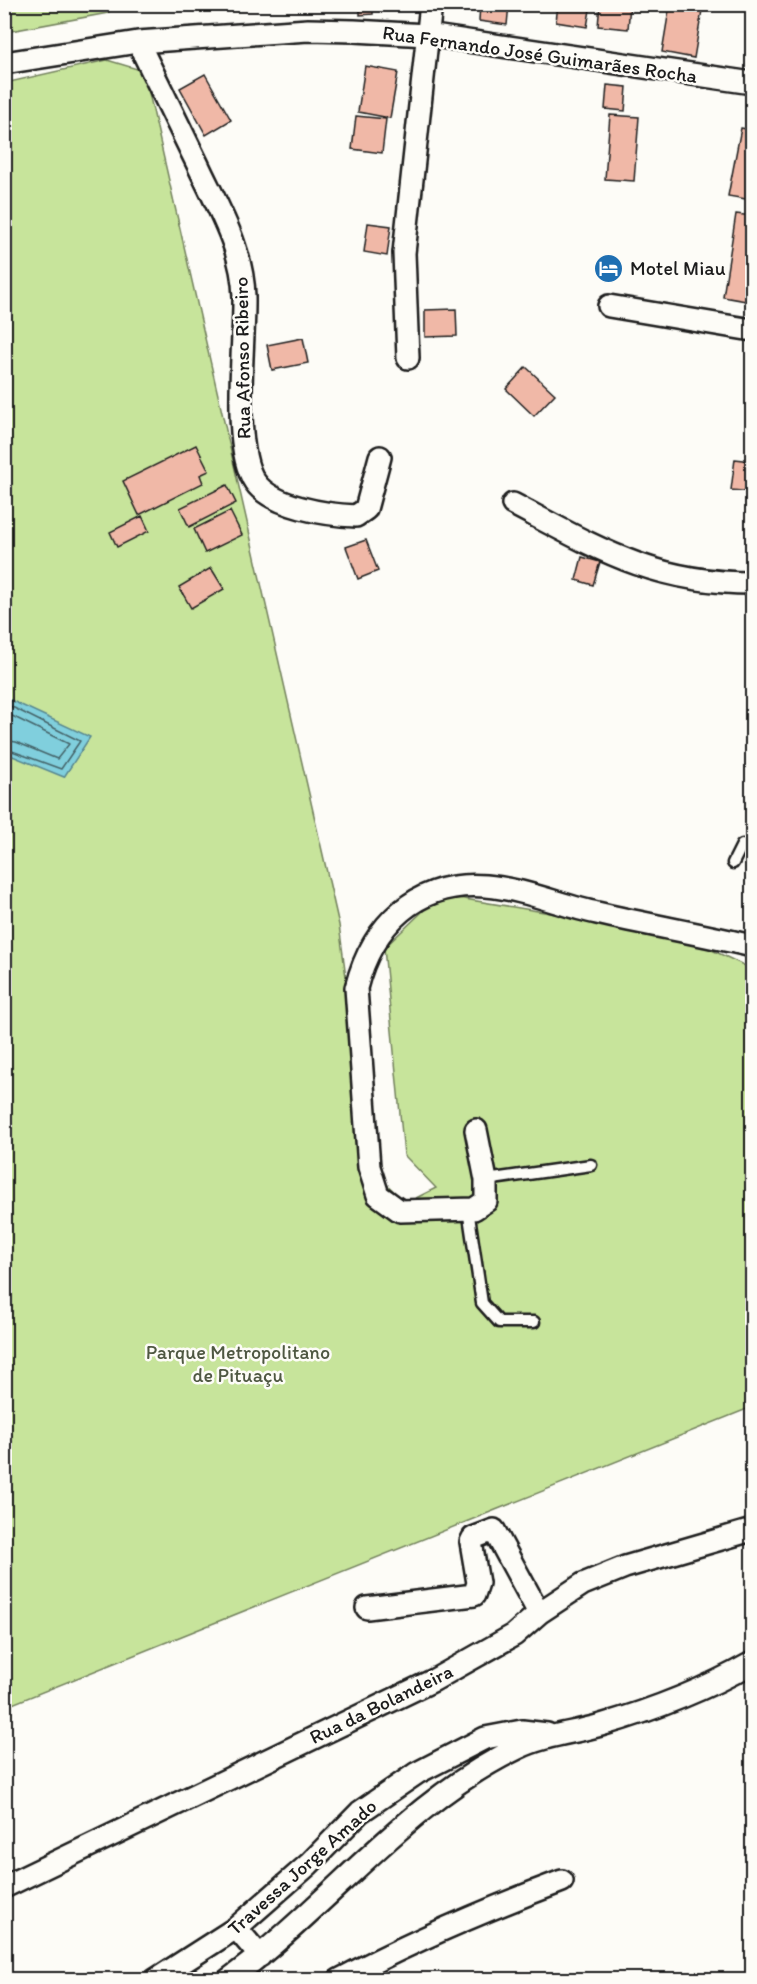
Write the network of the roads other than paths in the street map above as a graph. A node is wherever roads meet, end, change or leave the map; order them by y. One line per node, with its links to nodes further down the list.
1 (431, 4): 2 (street)
2 (427, 35): 3 (street, Rua Fernando José Guimarães Rocha); 5 (street, Rua Fernando José Guimarães Rocha); 8 (street)
3 (138, 42): 4 (street, Rua Fernando José Guimarães Rocha); 9 (street, Rua Afonso Ribeiro)
4 (4, 63)
5 (753, 83)
6 (609, 306): 7 (street)
7 (753, 330)
8 (408, 358)
9 (380, 457)
10 (513, 504): 11 (street)
11 (753, 584)
12 (742, 845): 13 (lane)
13 (733, 863)
14 (753, 946): 18 (street)
15 (476, 1130): 17 (street)
16 (591, 1165): 17 (lane)
17 (486, 1180): 18 (street)
18 (468, 1209): 19 (lane)
19 (534, 1322)
20 (753, 1530): 22 (street, Rua da Bolandeira)
21 (367, 1608): 22 (street)
22 (539, 1613): 26 (street, Rua da Bolandeira)
23 (753, 1663): 24 (street)
24 (553, 1735): 27 (street, Travessa Jorge Amado); 28 (street)
25 (562, 1881): 31 (street)
26 (6, 1886)
27 (236, 1928): 28 (street); 29 (street, Travessa Jorge Amado)
28 (260, 1956): 30 (street)
29 (155, 1980)
30 (228, 1980)
31 (339, 1980)

